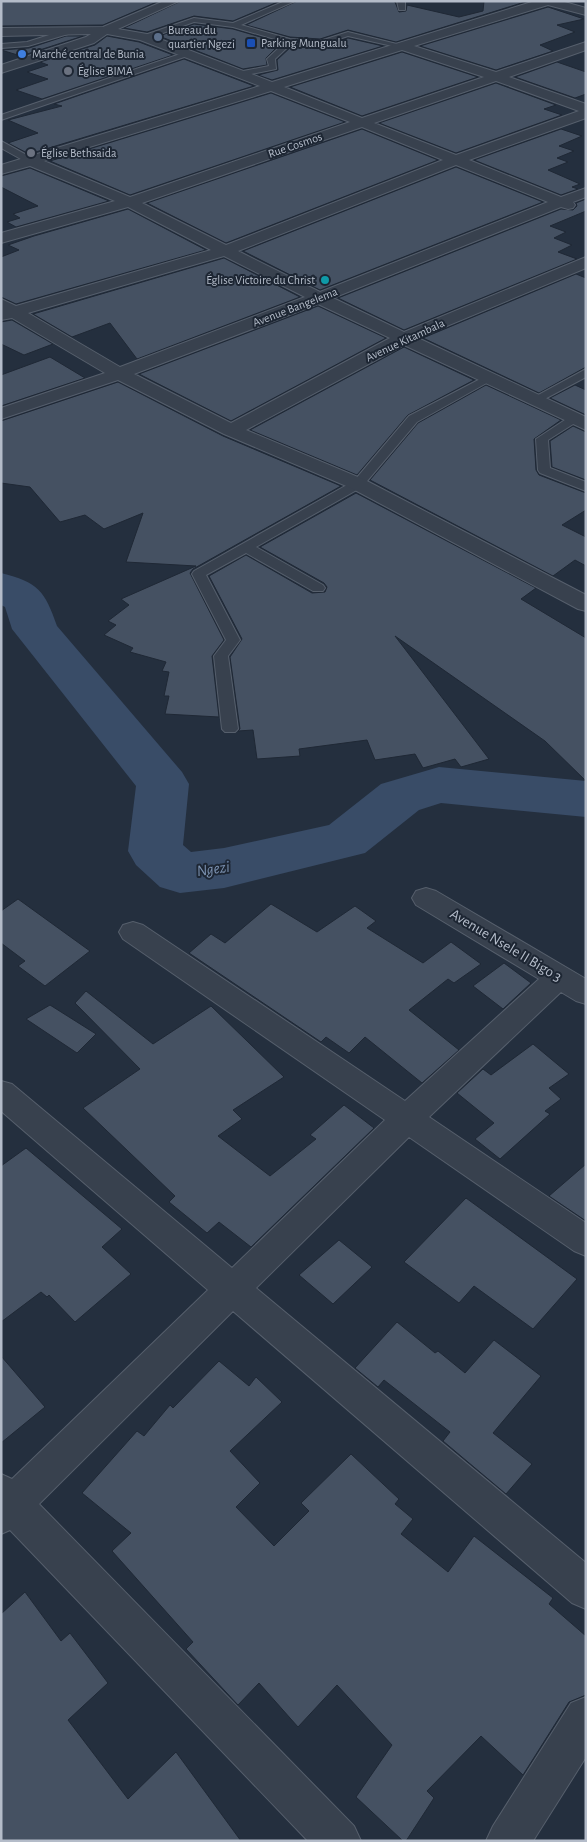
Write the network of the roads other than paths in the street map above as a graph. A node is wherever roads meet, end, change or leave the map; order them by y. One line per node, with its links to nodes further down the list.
1 (174, 1): 5 (street)
2 (292, 1): 7 (lane)
3 (548, 1): 6 (street); 14 (street)
4 (144, 3): 5 (street)
5 (160, 7): 8 (street)
6 (586, 12)
7 (234, 25): 11 (lane); 12 (lane)
8 (105, 30): 10 (street); 11 (street); 17 (street)
9 (1, 32): 10 (street)
10 (65, 32): 13 (lane)
11 (143, 37): 16 (street)
12 (290, 41): 14 (lane); 18 (lane)
13 (1, 46)
14 (401, 46): 19 (street); 20 (street)
15 (586, 46): 19 (street, Rue Cosmos)
16 (189, 54): 18 (street); 23 (lane)
17 (1, 69)
18 (241, 74): 20 (street)
19 (498, 77): 21 (street); 24 (street, Rue Cosmos)
20 (271, 86): 24 (street); 27 (street)
21 (586, 109)
22 (586, 113): 26 (street)
23 (1, 118)
24 (361, 123): 26 (street); 30 (street, Rue Cosmos)
25 (1, 144): 27 (lane)
26 (456, 160): 31 (street); 34 (street)
27 (32, 161): 28 (street); 30 (street)
28 (1, 170)
29 (586, 192): 31 (street, Avenue Bangelema)
30 (129, 202): 33 (street, Rue Cosmos); 34 (street)
31 (560, 202): 32 (street); 36 (street, Avenue Bangelema)
32 (577, 209)
33 (1, 238)
34 (224, 251): 36 (street); 37 (street)
35 (586, 262): 38 (street, Avenue Kitambala)
36 (319, 298): 38 (street); 40 (street, Avenue Bangelema)
37 (5, 310): 40 (street)
38 (403, 338): 41 (street); 45 (street, Avenue Kitambala)
39 (586, 372): 42 (lane)
40 (119, 374): 43 (street, Avenue Bangelema); 45 (street)
41 (488, 378): 42 (street); 46 (lane)
42 (535, 400): 44 (street)
43 (1, 414)
44 (580, 421): 47 (lane)
45 (231, 430): 46 (street)
46 (358, 484): 48 (lane); 50 (street)
47 (586, 487)
48 (245, 547): 49 (lane); 51 (lane)
49 (318, 588)
50 (586, 604)
51 (230, 729)
52 (426, 898): 54 (street, Avenue Nsele II Bigo 3)
53 (133, 932): 56 (street)
54 (572, 985): 56 (street)
55 (1, 1093): 58 (street)
56 (406, 1120): 57 (street); 58 (street)
57 (586, 1242)
58 (231, 1290): 59 (street); 60 (street)
59 (5, 1504): 62 (street)
60 (586, 1589)
61 (586, 1718): 63 (street)
62 (339, 1841)
63 (508, 1841)

